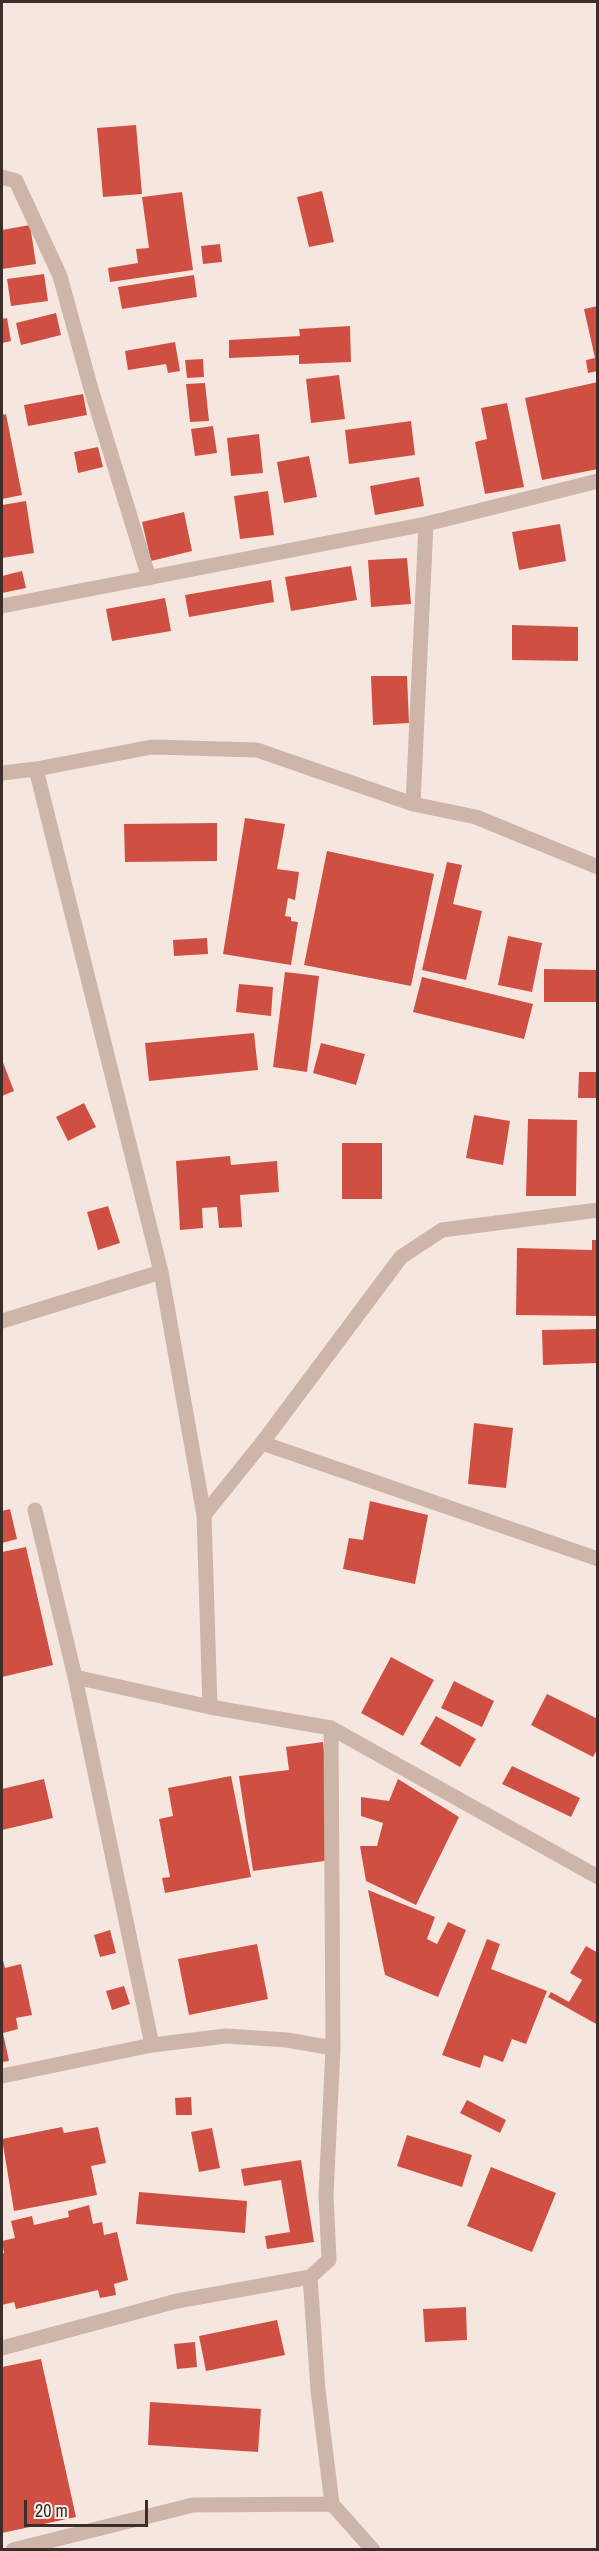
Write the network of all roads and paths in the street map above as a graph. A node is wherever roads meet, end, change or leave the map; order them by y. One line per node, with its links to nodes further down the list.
1 (2, 177): 4 (street)
2 (597, 481): 3 (street)
3 (426, 524): 4 (street); 8 (street)
4 (149, 578): 5 (street)
5 (2, 606)
6 (36, 769): 7 (street); 8 (street); 11 (street)
7 (2, 773)
8 (412, 804): 9 (street)
9 (597, 867)
10 (597, 1210): 13 (street)
11 (161, 1272): 12 (street); 15 (street)
12 (2, 1321)
13 (262, 1443): 15 (street); 16 (street)
14 (35, 1510): 17 (street)
15 (204, 1515): 18 (street)
16 (597, 1559)
17 (75, 1677): 18 (street); 21 (street)
18 (210, 1707): 19 (street)
19 (331, 1728): 20 (street); 22 (street)
20 (597, 1877)
21 (152, 2045): 22 (street); 23 (street)
22 (333, 2048): 24 (street)
23 (2, 2076)
24 (310, 2277): 25 (street); 26 (street)
25 (2, 2348)
26 (332, 2505): 27 (street); 28 (street)
27 (13, 2550)
28 (373, 2550)

